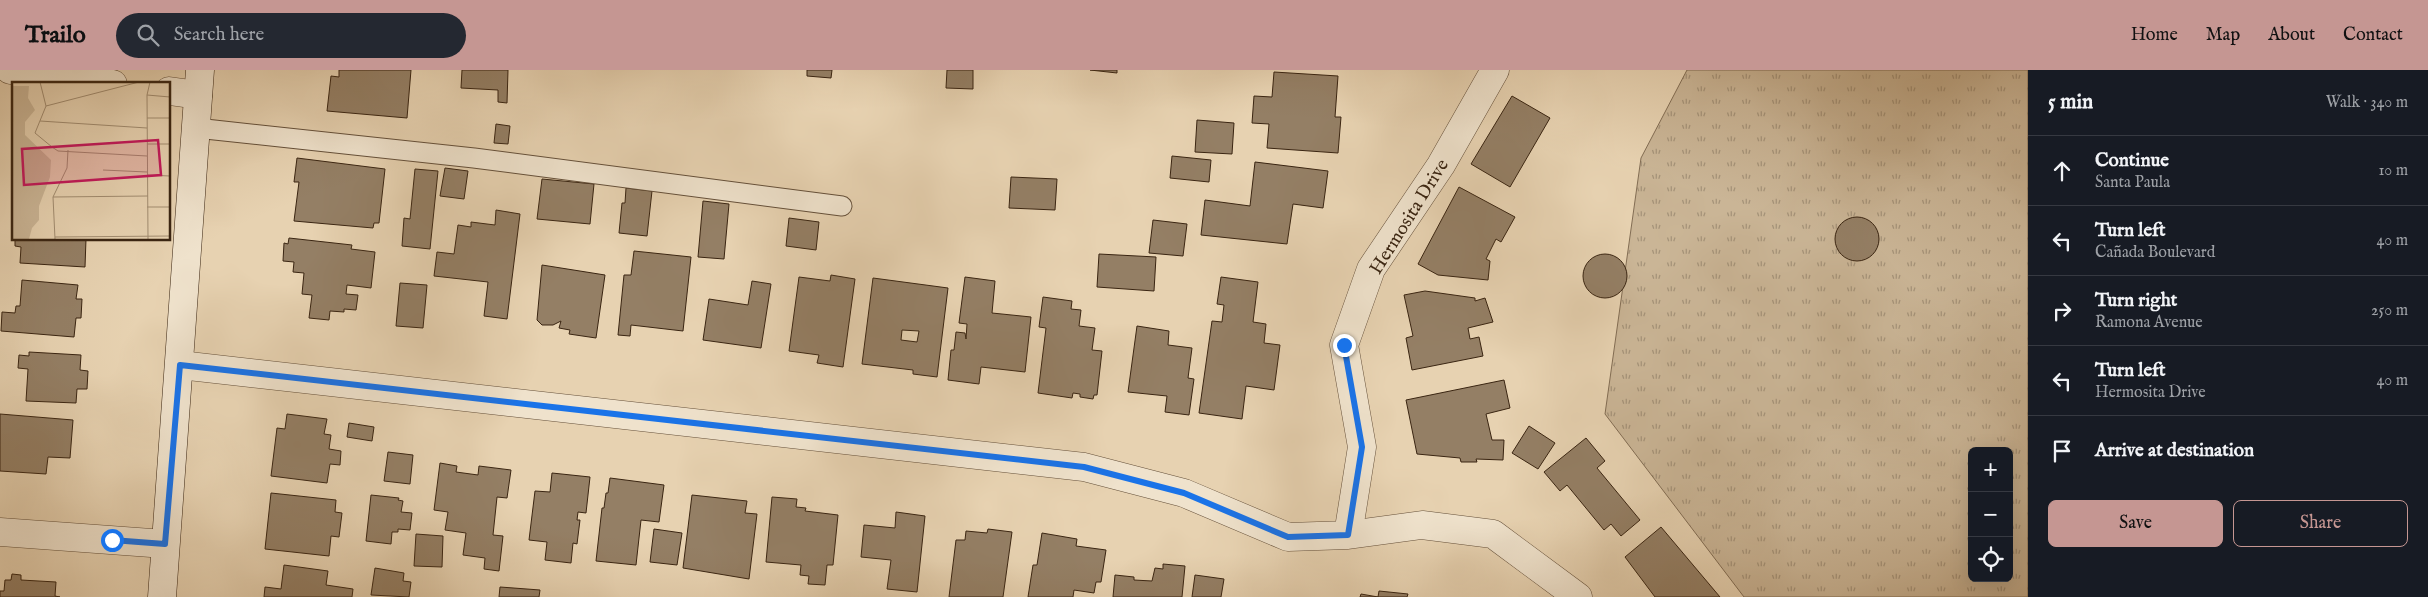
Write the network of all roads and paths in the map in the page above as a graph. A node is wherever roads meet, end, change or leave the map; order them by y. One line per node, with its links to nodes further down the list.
1 (10, 70): 3 (street)
2 (1495, 70): 10 (street, Hermosita Drive)
3 (98, 82)
4 (199, 82): 5 (street); 6 (street)
5 (170, 91)
6 (196, 128): 7 (lane); 8 (street)
7 (842, 206)
8 (180, 365): 10 (street); 11 (street)
9 (0, 532): 11 (street)
10 (1348, 535): 13 (street)
11 (165, 544): 12 (street)
12 (162, 597)
13 (1578, 597)

